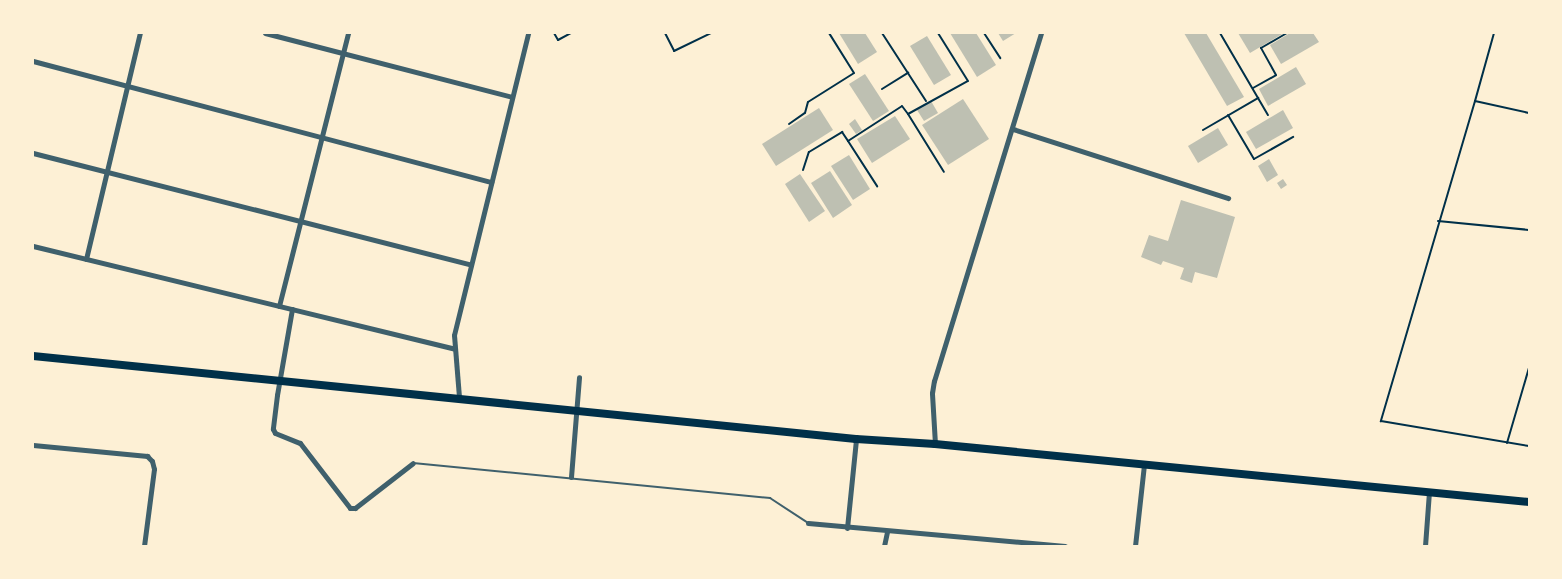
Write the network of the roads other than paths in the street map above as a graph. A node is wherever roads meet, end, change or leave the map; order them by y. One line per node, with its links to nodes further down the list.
1 (140, 33): 8 (street)
2 (265, 33): 6 (street)
3 (348, 33): 6 (street)
4 (528, 33): 9 (street)
5 (1041, 33): 10 (street)
6 (343, 52): 9 (street); 11 (street)
7 (33, 61): 8 (street)
8 (127, 85): 11 (street); 13 (street)
9 (512, 97): 14 (street)
10 (1013, 129): 15 (street); 29 (street)
11 (322, 137): 14 (street); 16 (street)
12 (33, 153): 13 (street)
13 (106, 172): 16 (street); 18 (street)
14 (491, 182): 19 (street)
15 (1228, 198)
16 (300, 222): 19 (street); 20 (street)
17 (33, 246): 18 (street)
18 (86, 259): 20 (street)
19 (471, 265): 22 (street)
20 (279, 306): 21 (street)
21 (291, 309): 22 (street); 25 (street)
22 (453, 349): 26 (street)
23 (33, 356): 25 (main road)
24 (579, 377): 27 (street)
25 (280, 380): 26 (main road); 31 (street)
26 (459, 397): 27 (main road)
27 (576, 410): 28 (main road); 33 (street)
28 (856, 439): 29 (main road); 37 (street)
29 (935, 444): 32 (main road)
30 (33, 445): 39 (street)
31 (413, 463): 33 (lane)
32 (1144, 464): 34 (main road); 42 (street)
33 (571, 477): 36 (lane)
34 (1429, 492): 35 (main road); 43 (street)
35 (1529, 501)
36 (808, 523): 37 (street)
37 (847, 528): 38 (street)
38 (887, 532): 40 (street); 41 (street)
39 (144, 546)
40 (884, 546)
41 (1065, 546)
42 (1135, 546)
43 (1425, 546)

